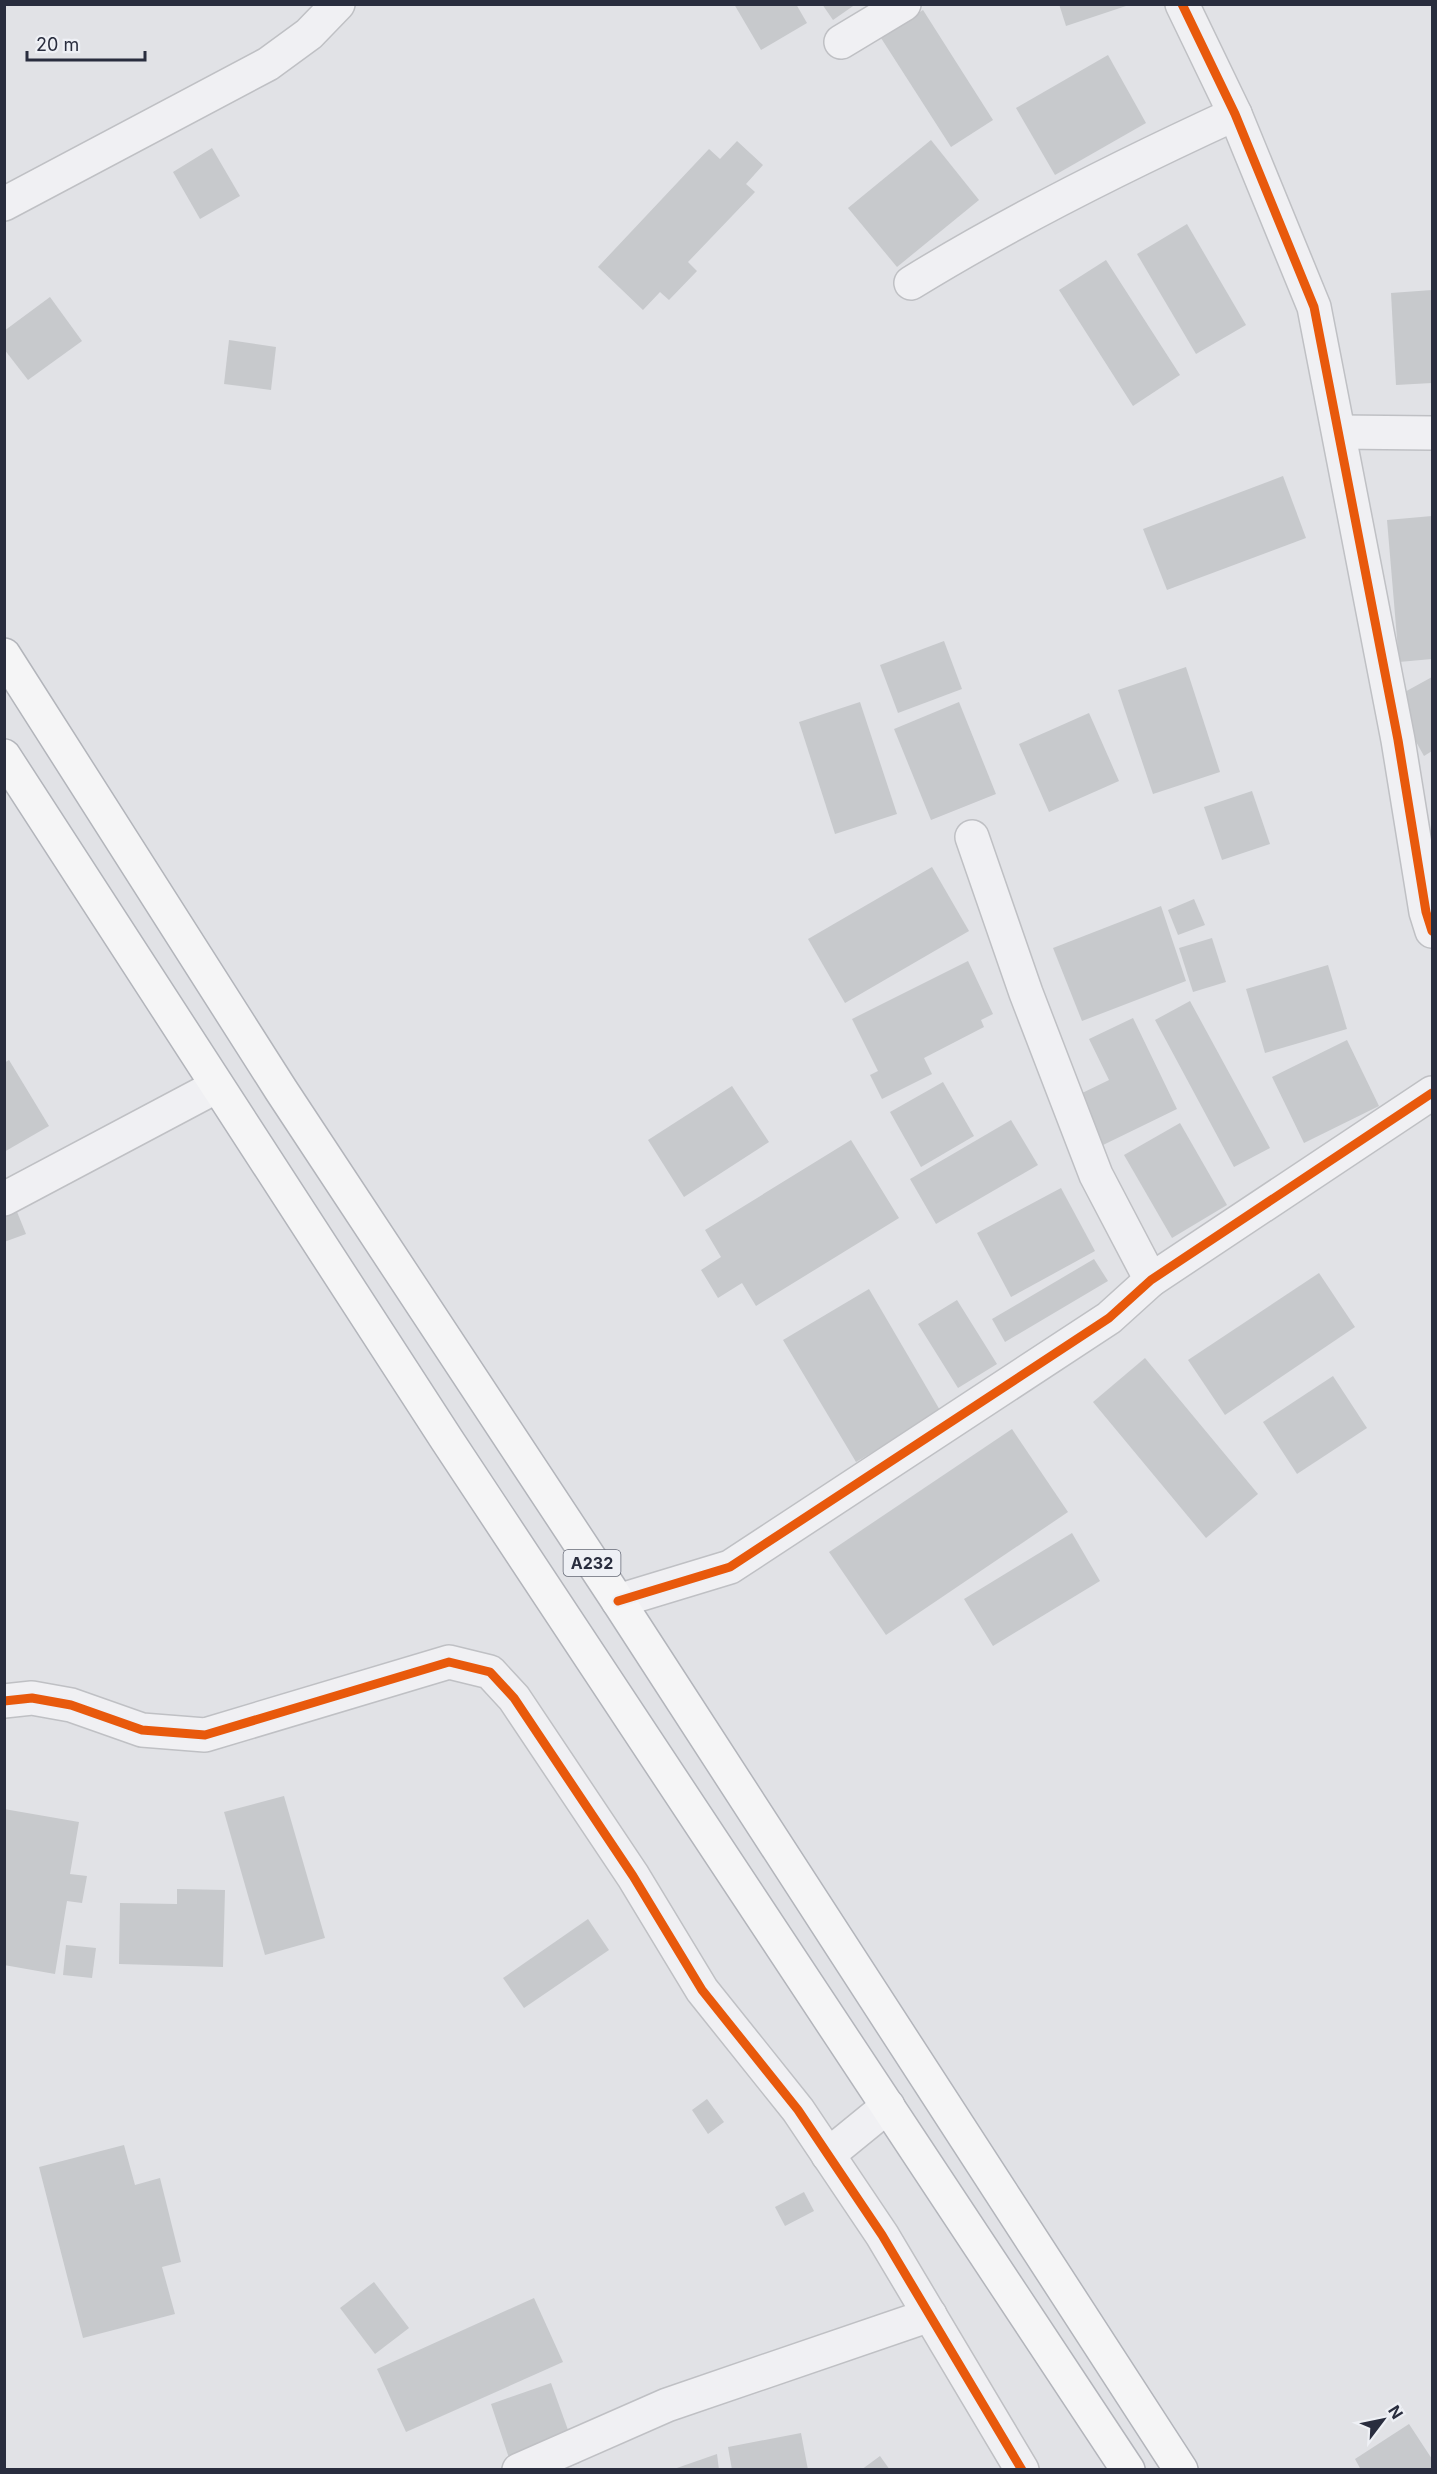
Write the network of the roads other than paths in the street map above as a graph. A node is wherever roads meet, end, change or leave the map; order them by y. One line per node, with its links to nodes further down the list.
1 (338, 4): 6 (street)
2 (904, 4): 4 (street)
3 (1182, 4): 5 (street)
4 (841, 42)
5 (1235, 114): 7 (street); 8 (street)
6 (4, 204)
7 (911, 283)
8 (1339, 432): 9 (street); 13 (street)
9 (1432, 433)
10 (4, 655): 18 (highway, A232)
11 (4, 756): 14 (highway, A232)
12 (972, 837): 17 (street)
13 (1432, 931)
14 (217, 1086): 16 (street); 20 (highway, A232)
15 (1432, 1093): 17 (street)
16 (4, 1199)
17 (1151, 1280): 18 (street)
18 (618, 1601): 22 (highway, A232)
19 (4, 1701): 21 (street)
20 (888, 2106): 21 (street); 23 (highway, A232)
21 (828, 2155): 24 (street)
22 (1055, 2277): 23 (highway); 28 (highway, A232)
23 (1015, 2299): 27 (highway, A232)
24 (930, 2315): 25 (street); 26 (street)
25 (519, 2469)
26 (1022, 2469)
27 (1128, 2469)
28 (1182, 2469)

